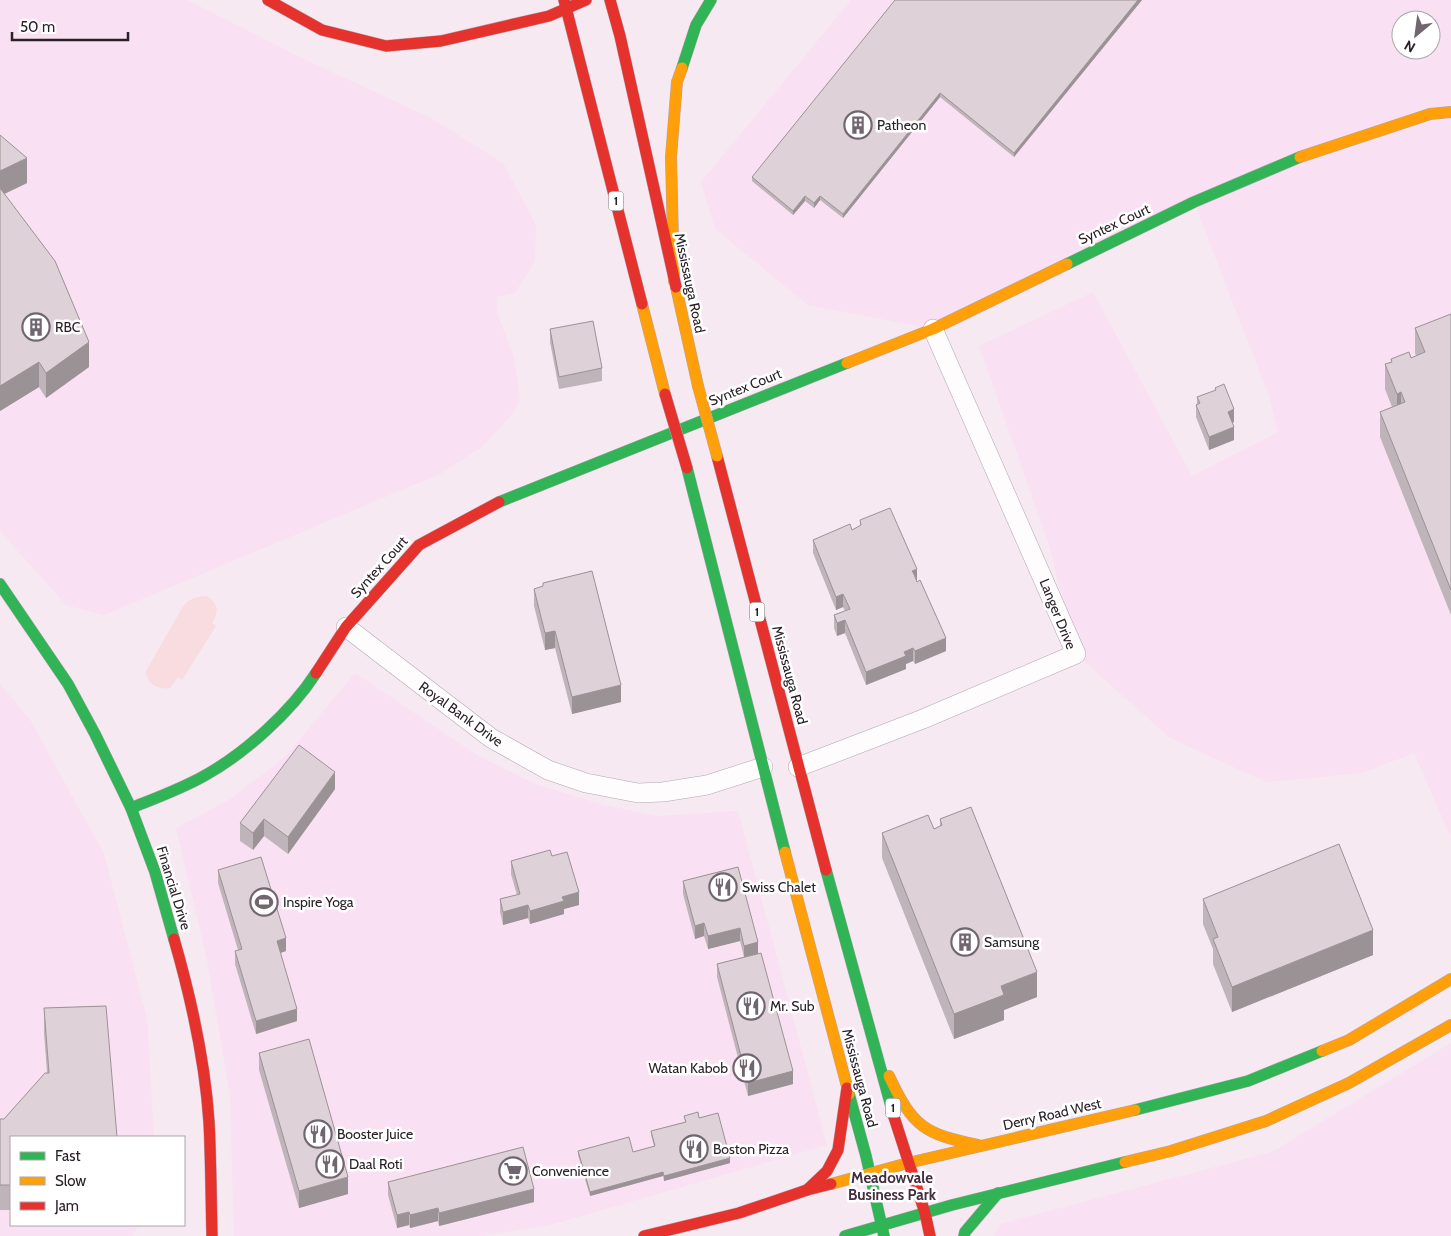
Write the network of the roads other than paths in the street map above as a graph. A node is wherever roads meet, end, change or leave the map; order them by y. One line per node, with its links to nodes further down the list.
1 (268, 0): 5 (main road)
2 (586, 0): 5 (main road)
3 (610, 0): 7 (main road, Mississauga Road / 1)
4 (711, 0): 7 (main road)
5 (565, 4): 12 (main road, Mississauga Road / 1, bridge)
6 (1451, 112): 8 (main road, Syntex Court)
7 (674, 281): 11 (main road, Mississauga Road / 1, bridge)
8 (933, 329): 10 (main road, Syntex Court); 11 (street, Langer Drive)
9 (0, 584): 13 (main road, Financial Drive)
10 (346, 627): 12 (street, Royal Bank Drive); 13 (main road, Syntex Court)
11 (798, 767): 16 (main road, Mississauga Road / 1)
12 (763, 768): 17 (main road, Mississauga Road / 1)
13 (131, 808): 25 (main road, Financial Drive)
14 (1451, 979): 18 (main road, Derry Road West)
15 (1451, 1025): 22 (main road)
16 (878, 1054): 18 (main road); 19 (main road, Mississauga Road / 1)
17 (847, 1088): 20 (main road, Mississauga Road / 1); 21 (main road)
18 (981, 1146): 19 (main road, Derry Road West)
19 (908, 1163): 20 (main road, Derry Road West); 23 (main road, Mississauga Road / 1)
20 (870, 1174): 21 (main road, Derry Road West); 24 (main road, Mississauga Road / 1)
21 (807, 1190): 26 (main road, Derry Road West)
22 (998, 1193): 23 (main road); 29 (main road)
23 (925, 1213): 24 (main road); 28 (main road, Mississauga Road / 1)
24 (882, 1231): 27 (main road)
25 (212, 1236)
26 (644, 1236)
27 (845, 1236)
28 (930, 1236)
29 (964, 1236)

